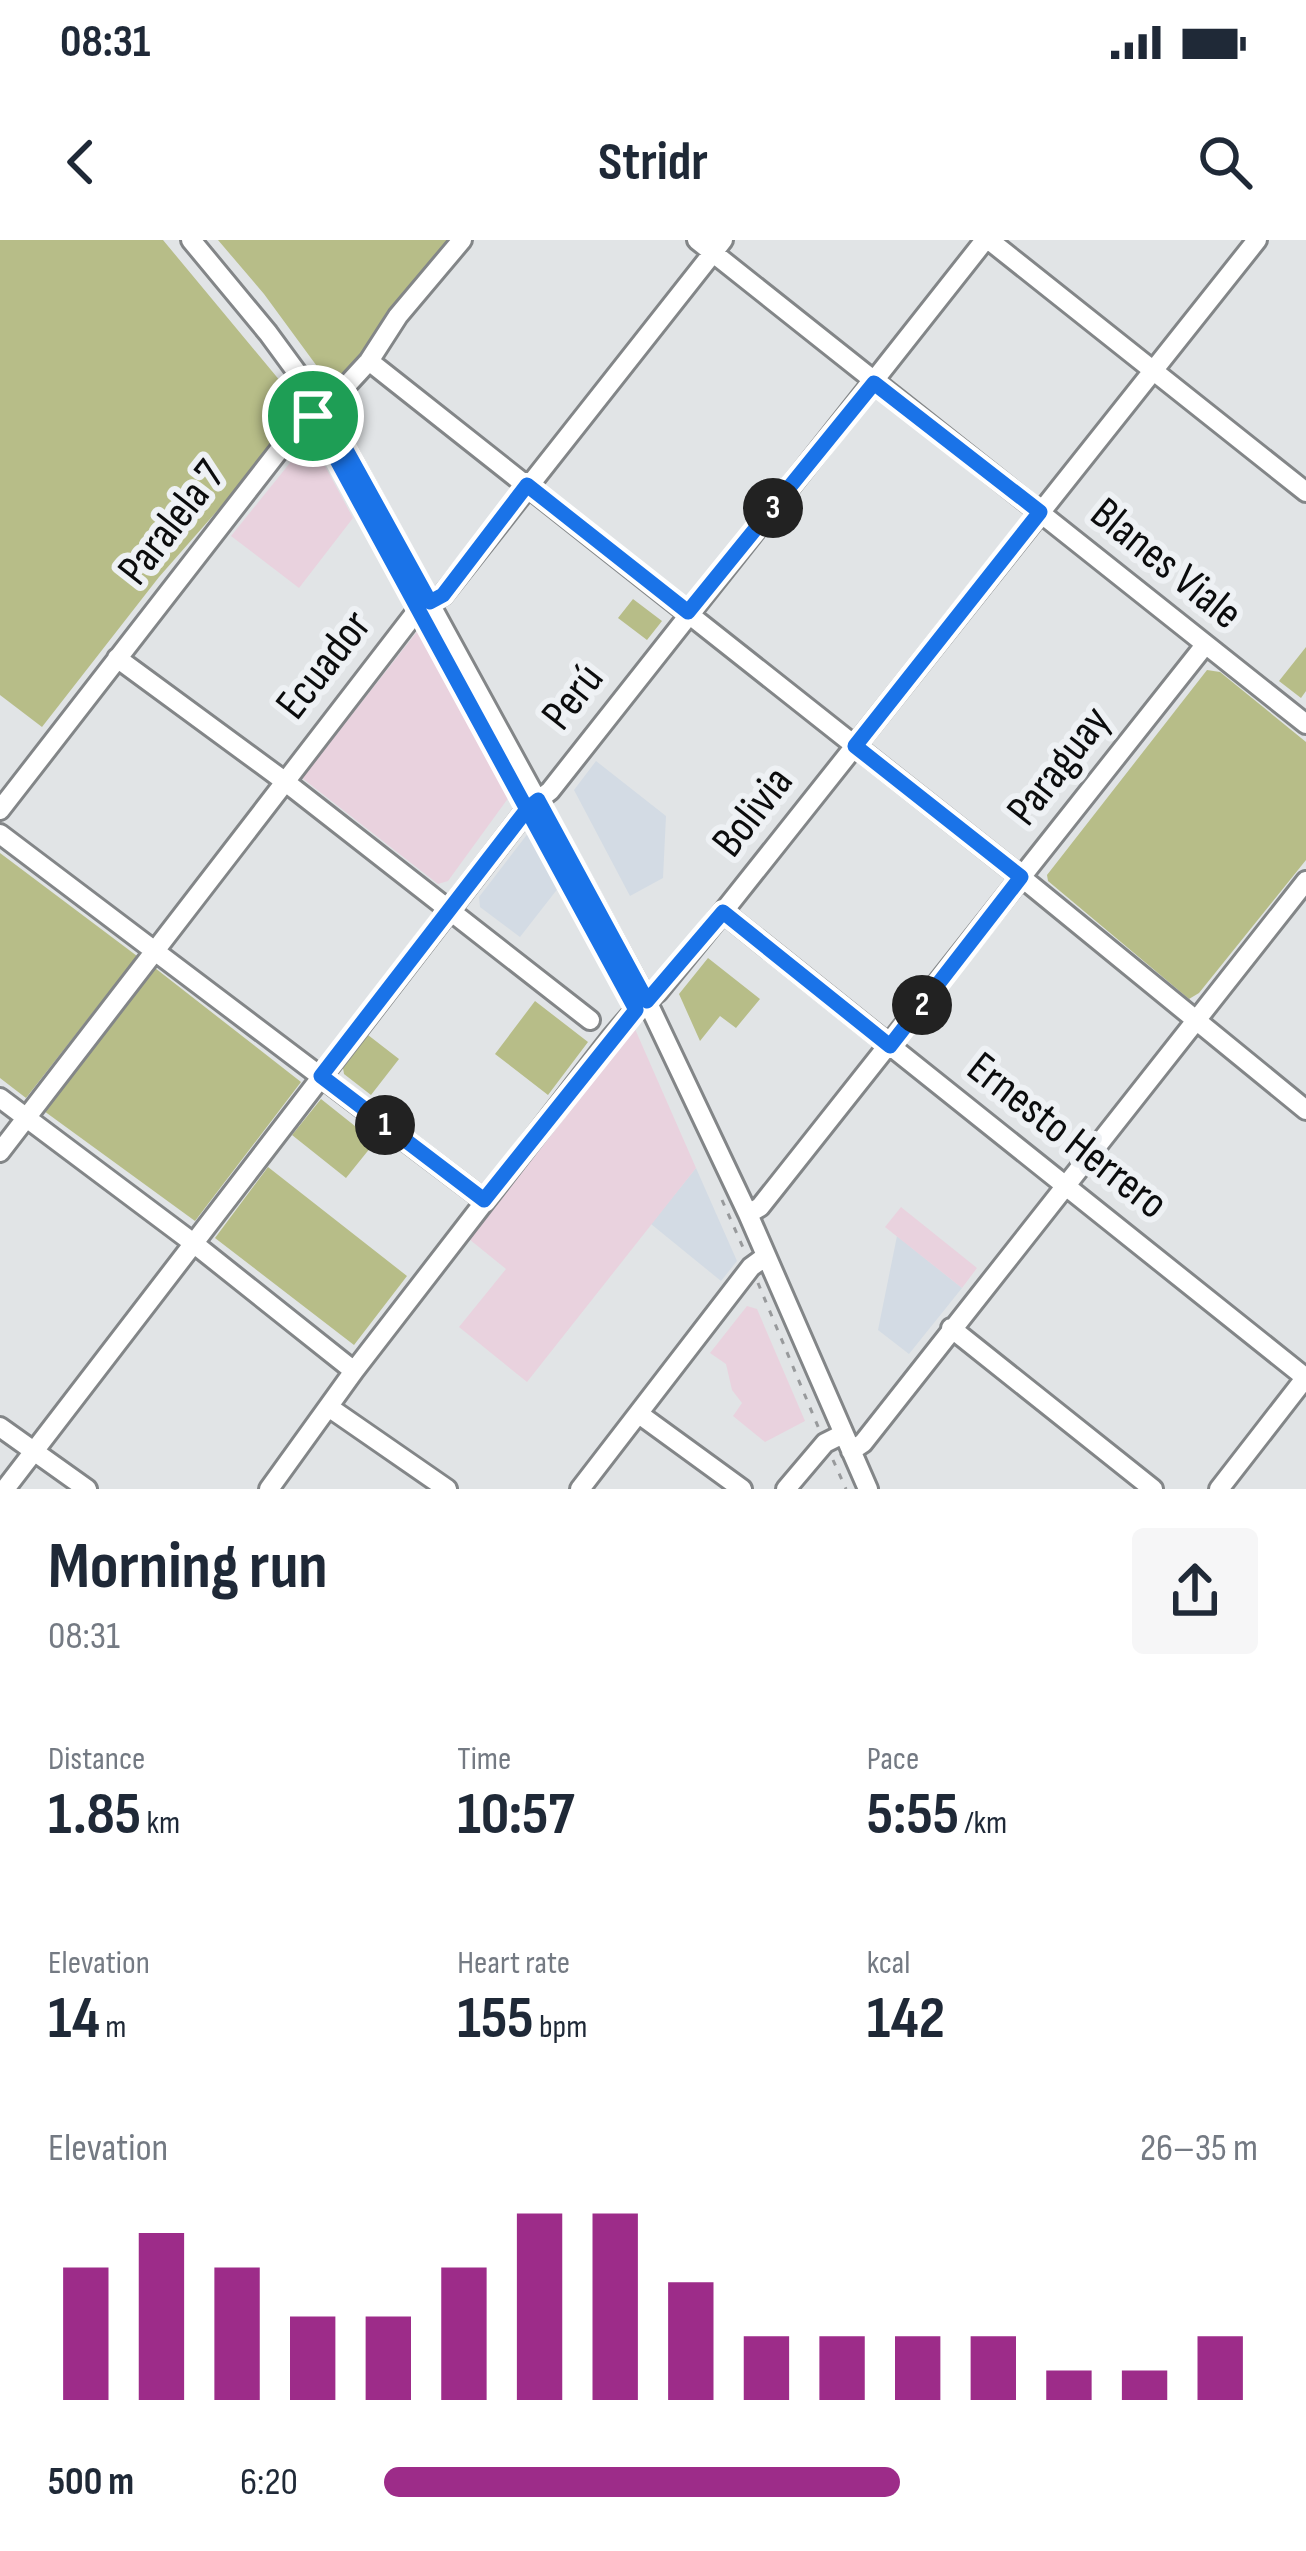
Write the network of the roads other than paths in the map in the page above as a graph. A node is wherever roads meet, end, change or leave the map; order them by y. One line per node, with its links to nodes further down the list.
1 (191, 240): 10 (street)
2 (462, 240): 7 (street, Paralela 7)
3 (697, 240): 6 (street, Blanes Viale)
4 (987, 240): 8 (street); 9 (street, Perú)
5 (1257, 240): 8 (street, Bolivia)
6 (718, 246): 9 (street, Blanes Viale); 11 (street, Ecuador)
7 (369, 361): 10 (street, Paralela 7); 11 (street)
8 (1153, 369): 12 (street); 13 (street, Bolivia)
9 (874, 383): 13 (street, Blanes Viale); 15 (street, Perú)
10 (323, 408): 14 (street); 17 (street, Paralela 7)
11 (527, 485): 14 (street, Ecuador); 15 (street)
12 (1306, 492)
13 (1040, 512): 16 (street, Blanes Viale); 19 (street, Bolivia)
14 (430, 602): 20 (street, Ecuador); 21 (street)
15 (688, 612): 19 (street); 21 (street, Perú)
16 (1205, 645): 18 (street, Blanes Viale); 24 (street, Paraguay)
17 (117, 658): 20 (street); 22 (street, Paralela 7)
18 (1306, 724)
19 (855, 746): 24 (street); 27 (street, Bolivia)
20 (283, 780): 26 (street); 28 (street, Ecuador)
21 (538, 800): 26 (street, Perú); 29 (street)
22 (0, 810)
23 (0, 834): 28 (street)
24 (1021, 877): 31 (street); 32 (street, Paraguay)
25 (1306, 881): 31 (street)
26 (449, 912): 30 (street); 33 (street, Perú)
27 (723, 912): 29 (street, Bolivia); 32 (street, Ernesto Herrero)
28 (156, 951): 33 (street); 36 (street, Ecuador)
29 (647, 1001): 39 (street, Bolivia); 40 (street)
30 (590, 1020)
31 (1194, 1021): 35 (street); 38 (street)
32 (890, 1046): 38 (street, Ernesto Herrero); 40 (street, Paraguay)
33 (321, 1076): 39 (street); 41 (street, Perú)
34 (0, 1098): 36 (street)
35 (1306, 1110)
36 (26, 1118): 37 (street, Ecuador); 41 (street)
37 (0, 1152)
38 (1067, 1184): 43 (street); 45 (street, Ernesto Herrero)
39 (484, 1200): 44 (street, Bolivia)
40 (748, 1214): 42 (street)
41 (192, 1242): 44 (street); 50 (street, Perú)
42 (759, 1261): 47 (street); 49 (street)
43 (951, 1328): 49 (street); 59 (street)
44 (354, 1371): 46 (street, Bolivia)
45 (1306, 1378): 60 (street)
46 (330, 1408): 53 (street, Bolivia); 54 (street)
47 (639, 1414): 55 (street); 56 (street)
48 (0, 1427): 50 (street)
49 (840, 1443): 57 (street); 58 (street)
50 (33, 1451): 51 (street, Perú); 52 (street)
51 (5, 1489)
52 (87, 1489)
53 (269, 1489)
54 (447, 1489)
55 (580, 1489)
56 (742, 1489)
57 (785, 1489)
58 (868, 1489)
59 (1153, 1489)
60 (1219, 1489)

